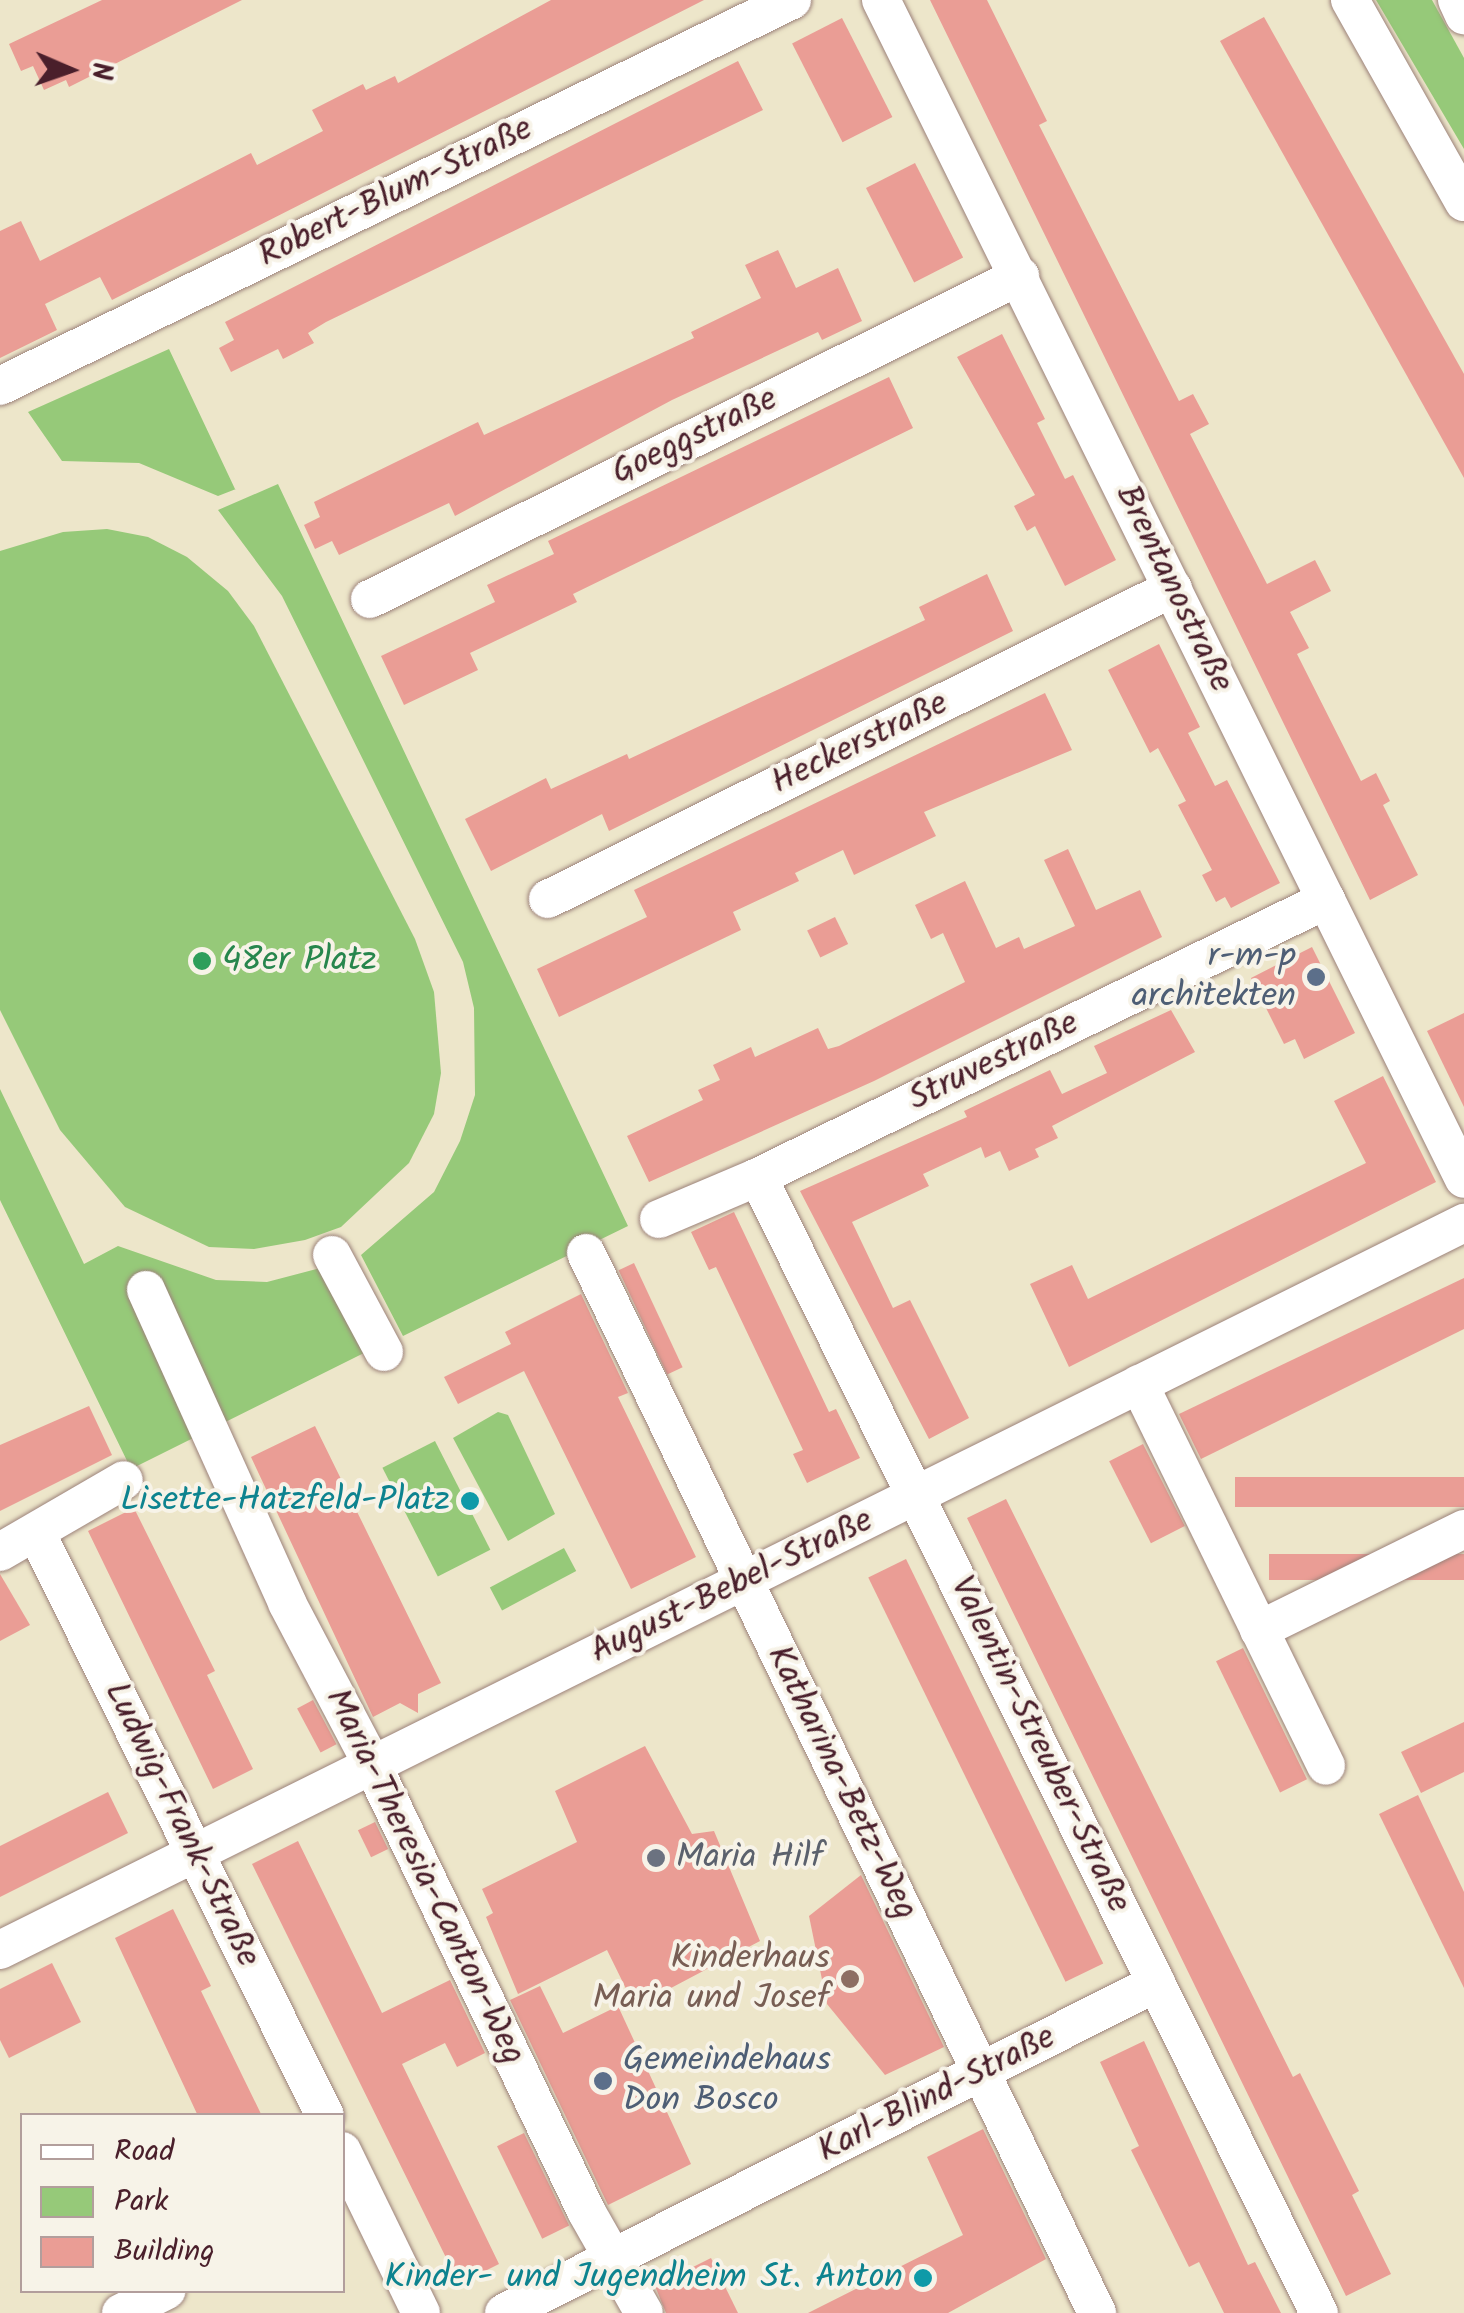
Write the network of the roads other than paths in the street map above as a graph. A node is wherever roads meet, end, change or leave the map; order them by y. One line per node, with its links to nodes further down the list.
1 (792, 0): 8 (street, Robert-Blum-Straße)
2 (881, 0): 7 (street, Brentanostraße)
3 (1350, 0): 6 (street)
4 (1457, 0): 5 (street)
5 (1464, 16)
6 (1464, 202)
7 (1020, 276): 9 (street, Brentanostraße); 10 (street, Goeggstraße)
8 (0, 386)
9 (1173, 588): 11 (street, Heckerstraße); 12 (street, Brentanostraße)
10 (370, 598)
11 (548, 899)
12 (1326, 900): 13 (street, Struvestraße); 14 (street, Brentanostraße)
13 (758, 1178): 15 (street, Struvestraße); 23 (street, Valentin-Streuber-Straße)
14 (1464, 1179)
15 (658, 1219)
16 (1464, 1223): 21 (street, August-Bebel-Straße)
17 (586, 1253): 27 (street, Katharina-Betz-Weg)
18 (332, 1255): 20 (street)
19 (146, 1290): 29 (street, Maria-Theresia-Canton-Weg)
20 (384, 1352)
21 (1140, 1384): 23 (street, August-Bebel-Straße); 28 (street)
22 (124, 1480): 25 (street)
23 (917, 1496): 27 (street, August-Bebel-Straße); 33 (street, Valentin-Streuber-Straße)
24 (1464, 1529): 28 (street)
25 (36, 1534): 26 (street); 31 (street, Ludwig-Frank-Straße)
26 (0, 1552)
27 (742, 1580): 29 (street, August-Bebel-Straße); 34 (street, Katharina-Betz-Weg)
28 (1259, 1630): 30 (street)
29 (372, 1764): 31 (street, August-Bebel-Straße); 38 (street, Maria-Theresia-Canton-Weg)
30 (1326, 1766)
31 (196, 1854): 32 (street, August-Bebel-Straße); 35 (street, Ludwig-Frank-Straße)
32 (0, 1950)
33 (1156, 1983): 34 (street, Karl-Blind-Straße); 45 (street, Valentin-Streuber-Straße)
34 (980, 2072): 38 (street, Karl-Blind-Straße); 44 (street, Katharina-Betz-Weg)
35 (324, 2113)
36 (345, 2164): 37 (street)
37 (353, 2200): 41 (street)
38 (617, 2256): 42 (street, Karl-Blind-Straße); 43 (street, Maria-Theresia-Canton-Weg)
39 (161, 2293): 40 (street)
40 (120, 2313)
41 (422, 2313)
42 (504, 2313)
43 (644, 2313)
44 (1097, 2313)
45 (1319, 2313)

